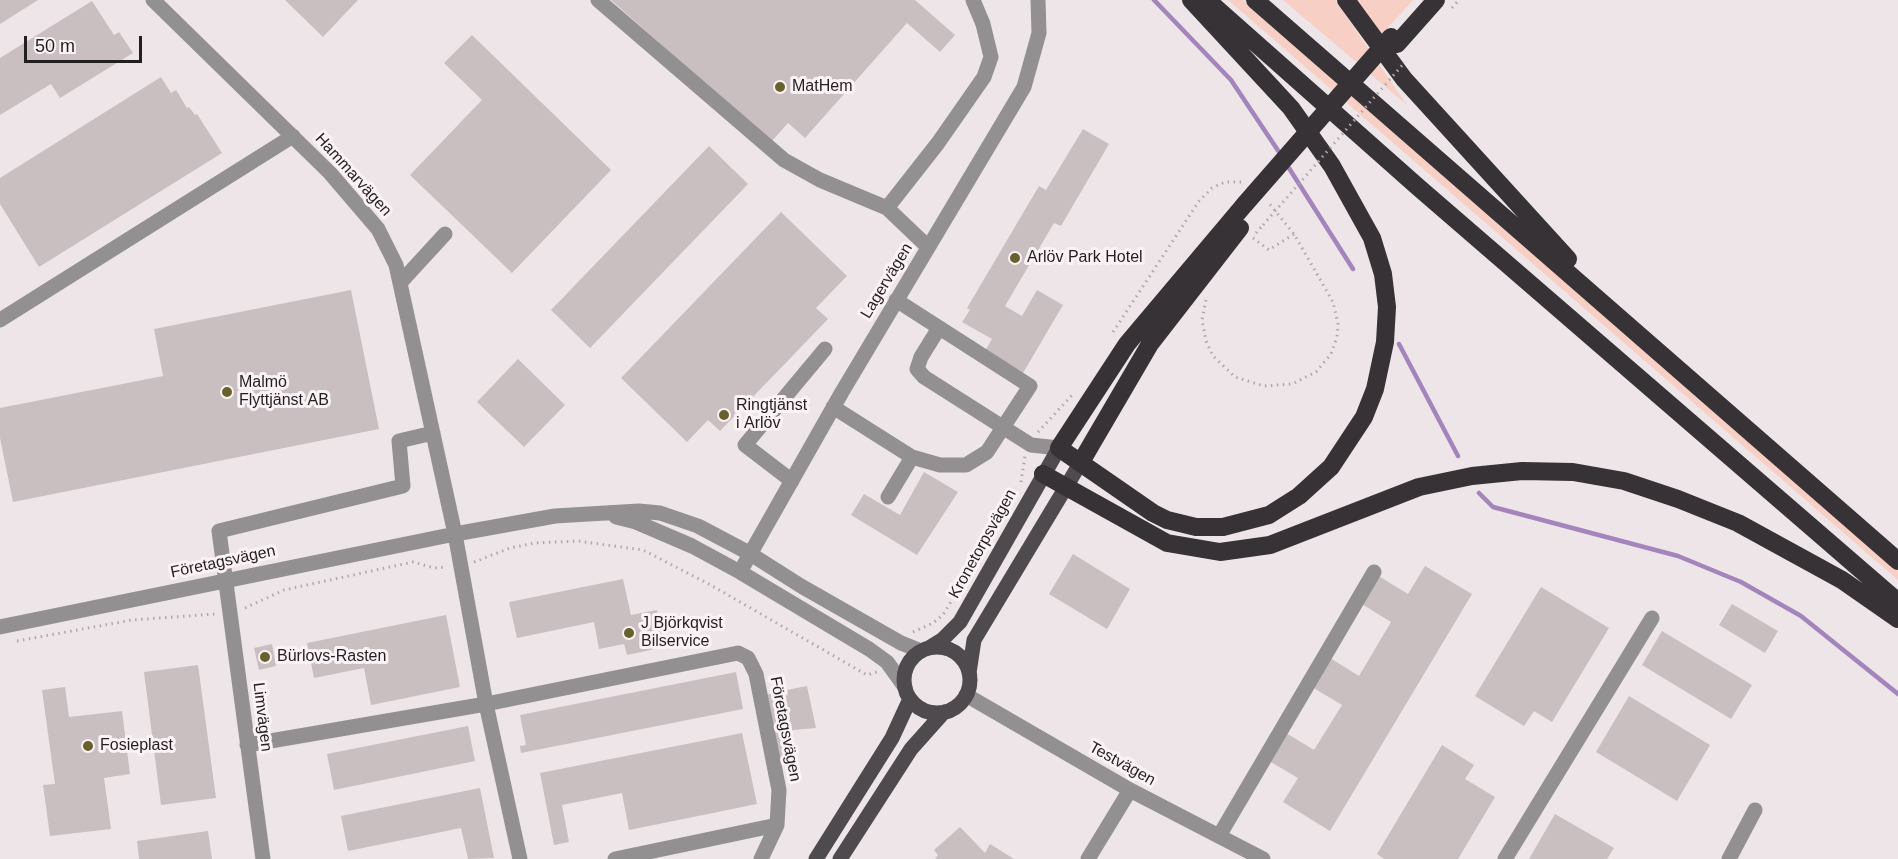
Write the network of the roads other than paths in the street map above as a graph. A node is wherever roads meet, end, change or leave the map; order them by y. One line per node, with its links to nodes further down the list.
1 (153, 0): 12 (street, Hammarvägen)
2 (598, 0): 13 (street)
3 (973, 0): 13 (street)
4 (1038, 0): 16 (street, Lagervägen)
5 (1191, 0): 28 (highway)
6 (1207, 0): 40 (highway)
7 (1255, 0): 21 (highway)
8 (1346, 0): 21 (highway)
9 (1422, 0): 11 (highway)
10 (1436, 0): 11 (highway)
11 (1394, 40): 14 (highway)
12 (293, 136): 17 (street, Hammarvägen); 19 (street)
13 (887, 208): 16 (street)
14 (1257, 210): 26 (highway); 28 (highway)
15 (445, 234): 17 (street)
16 (928, 247): 18 (street, Lagervägen)
17 (400, 283): 25 (street, Hammarvägen)
18 (896, 300): 20 (street); 23 (street, Lagervägen)
19 (0, 320)
20 (939, 328): 24 (street); 24 (street)
21 (1632, 329): 36 (highway)
22 (825, 349): 30 (street)
23 (833, 407): 27 (street); 30 (street, Lagervägen)
24 (1004, 427): 26 (street); 27 (street)
25 (433, 433): 34 (street, Hammarvägen); 39 (street, Limvägen)
26 (1059, 448): 28 (highway); 29 (main road, Kronetorpsvägen)
27 (912, 457): 32 (street)
28 (1081, 462): 31 (main road)
29 (1043, 474): 31 (highway); 44 (main road, Kronetorpsvägen)
30 (792, 481): 35 (street, Lagervägen)
31 (1065, 487): 42 (highway); 45 (main road)
32 (888, 497)
33 (602, 514): 34 (street, Företagsvägen); 35 (street, Företagsvägen); 37 (street, Företagsvägen)
34 (455, 534): 39 (street, Företagsvägen); 48 (street)
35 (749, 553): 37 (street, Lagervägen); 44 (street, Företagsvägen)
36 (1898, 561)
37 (740, 572): 46 (street, Företagsvägen)
38 (1374, 572): 54 (street)
39 (226, 580): 43 (street, Företagsvägen); 50 (street, Limvägen)
40 (1898, 603)
41 (1652, 618): 63 (street)
42 (1898, 619)
43 (0, 627)
44 (925, 650): 45 (main road); 46 (main road)
45 (969, 673): 47 (main road)
46 (908, 693): 49 (main road); 59 (main road)
47 (966, 695): 49 (main road); 51 (street, Testvägen)
48 (486, 704): 50 (street, Företagsvägen); 53 (street, Företagsvägen); 56 (street)
49 (944, 712): 60 (main road)
50 (247, 745): 55 (street, Limvägen)
51 (1130, 790): 54 (street, Testvägen); 61 (street)
52 (1755, 810): 64 (street)
53 (777, 825): 57 (street); 58 (street, Företagsvägen)
54 (1219, 836): 62 (street, Testvägen)
55 (263, 859)
56 (520, 859)
57 (615, 859)
58 (761, 859)
59 (816, 859)
60 (840, 859)
61 (1088, 859)
62 (1263, 859)
63 (1505, 859)
64 (1729, 859)

